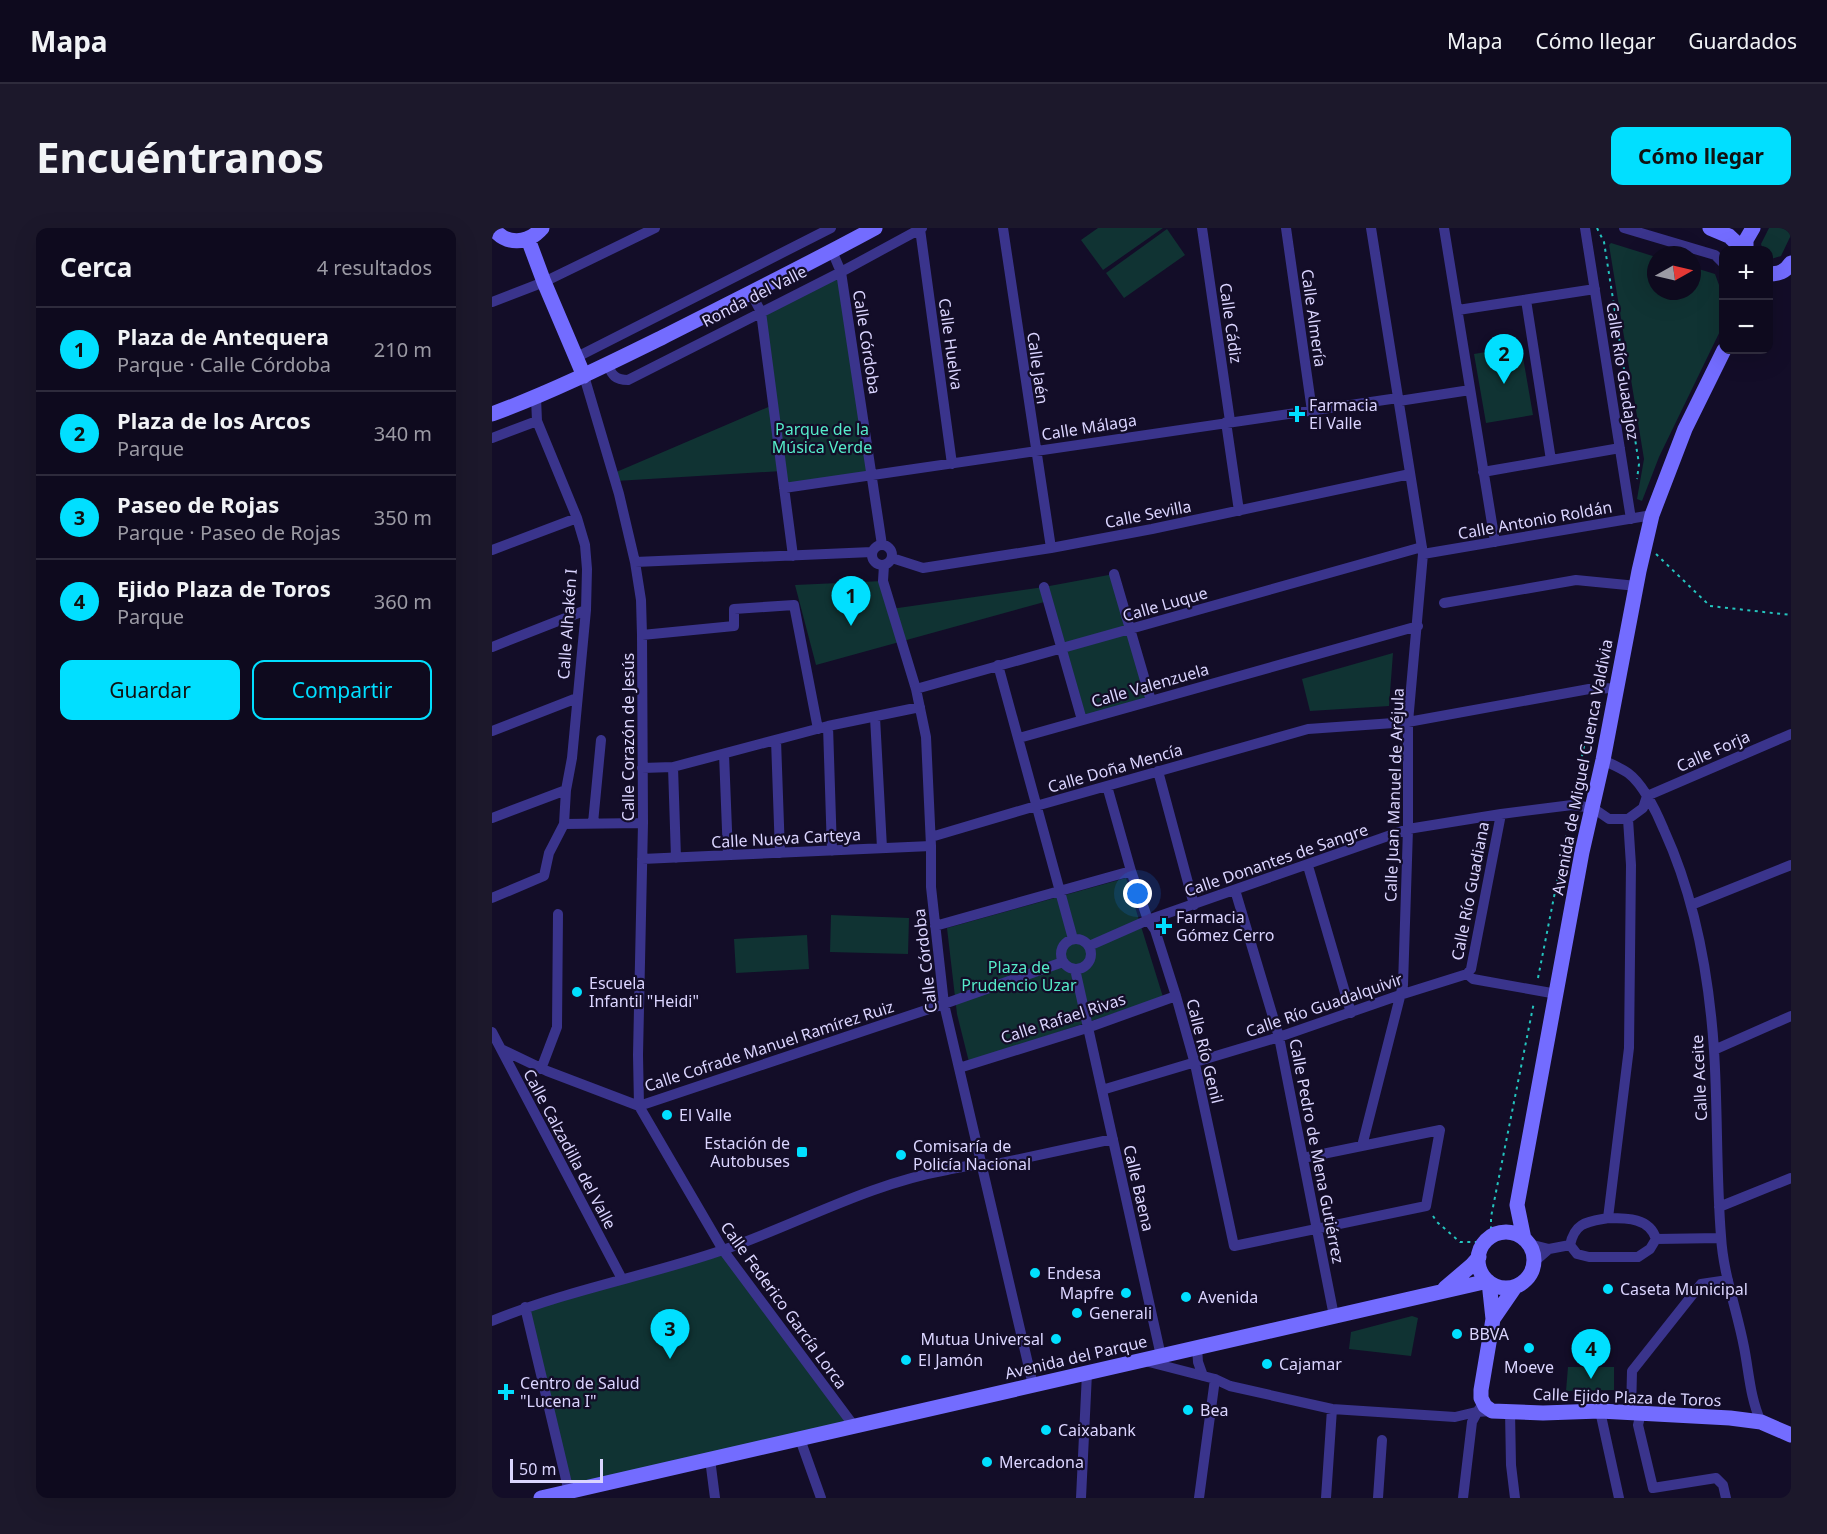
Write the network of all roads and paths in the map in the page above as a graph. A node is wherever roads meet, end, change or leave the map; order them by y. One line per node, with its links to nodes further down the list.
1 (493, 228): 17 (street)
2 (542, 228): 17 (street)
3 (655, 228): 25 (street)
4 (875, 228): 20 (street, Ronda del Valle)
5 (1003, 228): 45 (street, Calle Jaén)
6 (1202, 228): 42 (street, Calle Cádiz)
7 (1286, 228): 39 (street, Calle Almería)
8 (1371, 228): 38 (street, Calle Juan Manuel de Aréjula)
9 (1444, 228): 30 (street)
10 (1585, 228): 26 (street, Calle Río Guadajoz)
11 (1597, 228): 51 (path)
12 (1624, 228): 21 (street)
13 (1710, 228): 18 (street)
14 (1753, 228): 19 (street)
15 (827, 229): 33 (street, Ronda del Valle)
16 (921, 229): 23 (street, Ronda del Valle); 47 (street, Calle Huelva)
17 (528, 239): 25 (street)
18 (1740, 246)
19 (1745, 246)
20 (832, 251): 23 (street, Calle Córdoba); 27 (street, Ronda del Valle)
21 (1719, 260)
22 (1791, 263): 24 (street)
23 (841, 272): 31 (street, Ronda del Valle); 50 (street, Calle Córdoba)
24 (1773, 276)
25 (543, 282): 29 (street); 33 (street)
26 (1595, 289): 28 (street); 44 (street, Calle Río Guadajoz)
27 (751, 293): 31 (street); 34 (street, Ronda del Valle)
28 (1526, 300): 30 (street); 46 (street)
29 (492, 302)
30 (1458, 310): 36 (street)
31 (761, 312): 34 (street, Ronda del Valle); 52 (street)
32 (1722, 354): 54 (street, Avenida de Miguel Cuenca Valdivia)
33 (577, 357): 35 (street)
34 (607, 364): 35 (street, Ronda del Valle)
35 (584, 376): 37 (street, Ronda del Valle); 66 (street, Calle Corazón de Jesús)
36 (1470, 390): 38 (street, Calle Málaga); 48 (street)
37 (536, 398): 40 (street, Ronda del Valle); 41 (street, Calle Alhakén I)
38 (1398, 400): 39 (street, Calle Málaga); 49 (street, Calle Juan Manuel de Aréjula)
39 (1312, 411): 42 (street, Calle Málaga)
40 (492, 414)
41 (537, 421): 43 (street); 55 (street, Calle Alhakén I)
42 (1228, 422): 45 (street, Calle Málaga); 53 (street, Calle Cádiz)
43 (492, 438)
44 (1620, 448): 46 (street); 56 (street, Calle Río Guadajoz)
45 (1035, 450): 47 (street, Calle Málaga); 61 (street, Calle Jaén)
46 (1551, 460): 48 (street)
47 (952, 464): 50 (street, Calle Málaga)
48 (1483, 472): 58 (street)
49 (1410, 474): 53 (street, Calle Sevilla); 63 (street, Calle Juan Manuel de Aréjula)
50 (872, 475): 52 (street, Calle Málaga); 60 (street, Calle Córdoba)
51 (1636, 487)
52 (784, 488): 65 (street)
53 (1239, 511): 61 (street, Calle Sevilla)
54 (1652, 515): 56 (street, Calle Antonio Roldán); 59 (street, Avenida de Miguel Cuenca Valdivia)
55 (577, 518): 62 (street); 72 (street, Calle Alhakén I)
56 (1631, 519): 58 (street, Calle Antonio Roldán)
57 (492, 536): 62 (street)
58 (1494, 542): 63 (street, Calle Antonio Roldán)
59 (1646, 543): 69 (street, Avenida de Miguel Cuenca Valdivia); 73 (path)
60 (882, 545): 64 (street); 67 (street)
61 (1051, 548): 67 (street, Calle Sevilla)
62 (494, 549)
63 (1423, 551): 74 (street, Calle Juan Manuel de Aréjula); 75 (street, Calle Luque)
64 (872, 552): 65 (street); 67 (street)
65 (793, 556): 66 (street)
66 (635, 562): 76 (street, Calle Corazón de Jesús)
67 (888, 562): 81 (street, Calle Córdoba)
68 (1114, 574): 75 (street)
69 (1637, 585): 71 (street); 80 (street, Avenida de Miguel Cuenca Valdivia)
70 (1044, 587): 78 (street)
71 (1444, 603)
72 (586, 610): 77 (street); 83 (street, Calle Alhakén I)
73 (1791, 615)
74 (1418, 626): 84 (street, Calle Valenzuela); 88 (street, Calle Juan Manuel de Aréjula)
75 (1130, 629): 78 (street, Calle Luque); 84 (street)
76 (642, 635): 89 (street); 98 (street, Calle Corazón de Jesús)
77 (492, 647)
78 (1062, 648): 79 (street, Calle Luque); 87 (street)
79 (998, 665): 81 (street, Calle Luque); 92 (street)
80 (1616, 688): 82 (street, Calle Doña Mencía); 96 (street, Avenida de Miguel Cuenca Valdivia)
81 (916, 690): 85 (street, Calle Córdoba)
82 (1595, 690): 88 (street, Calle Doña Mencía); 103 (path)
83 (577, 698): 90 (street); 101 (street, Calle Alhakén I)
84 (1151, 700): 87 (street, Calle Valenzuela)
85 (920, 707): 86 (street); 113 (street, Calle Córdoba)
86 (875, 717): 89 (street); 114 (street)
87 (1082, 720): 92 (street, Calle Valenzuela)
88 (1408, 722): 99 (street, Calle Doña Mencía); 112 (street, Calle Juan Manuel de Aréjula)
89 (823, 728): 94 (street); 115 (street)
90 (492, 731)
91 (1791, 734): 102 (street, Calle Forja)
92 (1019, 738): 104 (street)
93 (602, 740): 109 (street)
94 (776, 740): 95 (street); 116 (street)
95 (724, 753): 97 (street); 117 (street)
96 (1603, 760): 102 (street, Calle Aceite); 105 (street, Avenida de Miguel Cuenca Valdivia)
97 (673, 767): 98 (street); 118 (street)
98 (642, 768): 110 (street, Calle Corazón de Jesús)
99 (1158, 771): 100 (street, Calle Doña Mencía); 126 (street)
100 (1107, 786): 104 (street, Calle Doña Mencía); 122 (street, Calle Río Genil)
101 (566, 790): 107 (street); 111 (street, Calle Alhakén I)
102 (1647, 796): 108 (street); 127 (street, Calle Aceite)
103 (1572, 805): 105 (street, Calle Donantes de Sangre); 106 (street, Calle Donantes de Sangre); 136 (path)
104 (1036, 806): 113 (street, Calle Doña Mencía); 124 (street)
105 (1593, 808): 108 (street, Calle Donantes de Sangre); 137 (street, Avenida de Miguel Cuenca Valdivia)
106 (1501, 814): 112 (street, Calle Donantes de Sangre); 135 (street, Calle Río Guadiana)
107 (492, 818)
108 (1628, 819): 161 (street)
109 (593, 823): 110 (street); 111 (street)
110 (643, 823): 119 (street, Calle Corazón de Jesús)
111 (564, 824): 125 (street)
112 (1408, 829): 121 (street, Calle Donantes de Sangre); 138 (street, Calle Juan Manuel de Aréjula)
113 (931, 842): 114 (street, Calle Nueva Carteya); 130 (street, Calle Córdoba)
114 (882, 849): 115 (street, Calle Nueva Carteya)
115 (832, 851): 116 (street, Calle Nueva Carteya)
116 (780, 853): 117 (street, Calle Nueva Carteya)
117 (728, 855): 118 (street, Calle Nueva Carteya)
118 (676, 858): 119 (street, Calle Nueva Carteya)
119 (642, 859): 152 (street, Calle Corazón de Jesús)
120 (1791, 865): 127 (street)
121 (1308, 866): 123 (street, Calle Donantes de Sangre); 141 (street)
122 (1131, 871): 124 (street); 129 (street, Calle Río Genil)
123 (1235, 890): 126 (street, Calle Donantes de Sangre); 145 (street, Calle Pedro de Mena Gutiérrez)
124 (1060, 892): 130 (street); 131 (street)
125 (492, 898)
126 (1194, 904): 129 (street, Calle Donantes de Sangre)
127 (1691, 905): 147 (street, Calle Aceite)
128 (558, 914): 150 (street)
129 (1148, 920): 132 (street, Calle Donantes de Sangre); 139 (street, Calle Río Genil)
130 (936, 926): 140 (street, Calle Córdoba)
131 (1073, 939): 132 (street); 133 (street)
132 (1089, 946): 134 (street)
133 (1063, 962): 134 (street); 140 (street)
134 (1075, 969): 143 (street, Calle Baena)
135 (1467, 974): 136 (street); 138 (street, Calle Río Guadalquivir)
136 (1536, 990): 137 (street); 163 (path)
137 (1557, 994): 158 (street, Avenida de Miguel Cuenca Valdivia)
138 (1400, 995): 141 (street, Calle Río Guadalquivir); 154 (street, Calle Juan Manuel de Aréjula)
139 (1176, 996): 143 (street, Calle Rafael Rivas); 148 (street, Calle Río Genil)
140 (944, 1004): 149 (street, Calle Córdoba); 152 (street, Calle Cofrade Manuel Ramírez Ruiz)
141 (1351, 1013): 145 (street, Calle Río Guadalquivir)
142 (1791, 1016): 147 (street)
143 (1087, 1028): 149 (street, Calle Rafael Rivas); 151 (street, Calle Baena)
144 (492, 1032): 146 (street, Calle Calzadilla del Valle)
145 (1279, 1038): 148 (street, Calle Río Guadalquivir); 155 (street, Calle Pedro de Mena Gutiérrez)
146 (501, 1049): 150 (street); 172 (street, Calle Calzadilla del Valle)
147 (1714, 1050): 160 (street, Calle Aceite)
148 (1195, 1064): 151 (street, Calle Río Guadalquivir); 162 (street, Calle Río Genil)
149 (959, 1068): 156 (street, Calle Córdoba)
150 (541, 1069): 152 (street)
151 (1102, 1090): 153 (street, Calle Baena)
152 (639, 1106): 169 (street, Calle Federico García Lorca)
153 (1113, 1139): 156 (street); 182 (street, Calle Baena)
154 (1362, 1146): 155 (street); 159 (street)
155 (1303, 1158): 162 (street, Calle Pedro de Mena Gutiérrez)
156 (981, 1163): 169 (street); 187 (street, Calle Córdoba)
157 (1791, 1178): 160 (street)
158 (1517, 1205): 163 (street, Avenida de Miguel Cuenca Valdivia); 166 (street, Avenida de Miguel Cuenca Valdivia)
159 (1426, 1206): 162 (street); 163 (path)
160 (1719, 1207): 164 (street, Calle Aceite)
161 (1608, 1218): 165 (street); 167 (street)
162 (1317, 1229): 178 (street, Calle Pedro de Mena Gutiérrez)
163 (1491, 1237): 166 (street); 170 (street)
164 (1721, 1238): 165 (street); 173 (street, Calle Aceite)
165 (1656, 1239): 167 (street)
166 (1526, 1241): 168 (street); 171 (street)
167 (1569, 1245): 168 (street)
168 (1549, 1249): 171 (street)
169 (723, 1250): 172 (street); 194 (street, Calle Federico García Lorca)
170 (1479, 1257): 174 (street); 176 (street, Avenida del Parque)
171 (1534, 1262): 175 (street)
172 (621, 1279): 177 (street)
173 (1728, 1280): 192 (street); 193 (street, Calle Aceite)
174 (1489, 1282): 175 (street); 176 (street, Avenida del Parque); 179 (street)
175 (1515, 1287): 179 (street)
176 (1443, 1290): 178 (street, Avenida del Parque)
177 (525, 1307): 180 (street); 200 (street)
178 (1334, 1316): 181 (street, Avenida del Parque)
179 (1493, 1319): 189 (street)
180 (492, 1321)
181 (1197, 1348): 182 (street, Avenida del Parque); 185 (street)
182 (1161, 1356): 183 (street, Avenida del Parque)
183 (1142, 1360): 184 (street, Avenida del Parque); 185 (street, Calle Ejido Plaza de Toros)
184 (1087, 1373): 187 (street, Avenida del Parque); 204 (street)
185 (1203, 1376): 186 (street, Calle Ejido Plaza de Toros)
186 (1215, 1379): 188 (street, Calle Ejido Plaza de Toros); 205 (street)
187 (1034, 1385): 194 (street, Avenida del Parque)
188 (1332, 1409): 189 (street, Calle Ejido Plaza de Toros); 206 (street)
189 (1484, 1410): 190 (street, Calle Ejido Plaza de Toros); 208 (street)
190 (1510, 1411): 191 (street, Calle Ejido Plaza de Toros); 209 (street)
191 (1600, 1412): 192 (street, Calle Ejido Plaza de Toros); 210 (street)
192 (1636, 1413): 193 (street, Calle Ejido Plaza de Toros); 211 (street)
193 (1761, 1422): 195 (street, Calle Ejido Plaza de Toros)
194 (854, 1426): 197 (street, Avenida del Parque)
195 (1784, 1426): 196 (street, Calle Ejido Plaza de Toros)
196 (1791, 1435)
197 (800, 1439): 199 (street, Avenida del Parque); 203 (street)
198 (1382, 1440): 207 (street)
199 (710, 1459): 200 (street, Avenida del Parque); 202 (street)
200 (569, 1492): 201 (street, Avenida del Parque)
201 (541, 1498)
202 (716, 1498)
203 (821, 1498)
204 (1081, 1498)
205 (1198, 1498)
206 (1326, 1498)
207 (1378, 1498)
208 (1463, 1498)
209 (1515, 1498)
210 (1619, 1498)
211 (1726, 1498)

